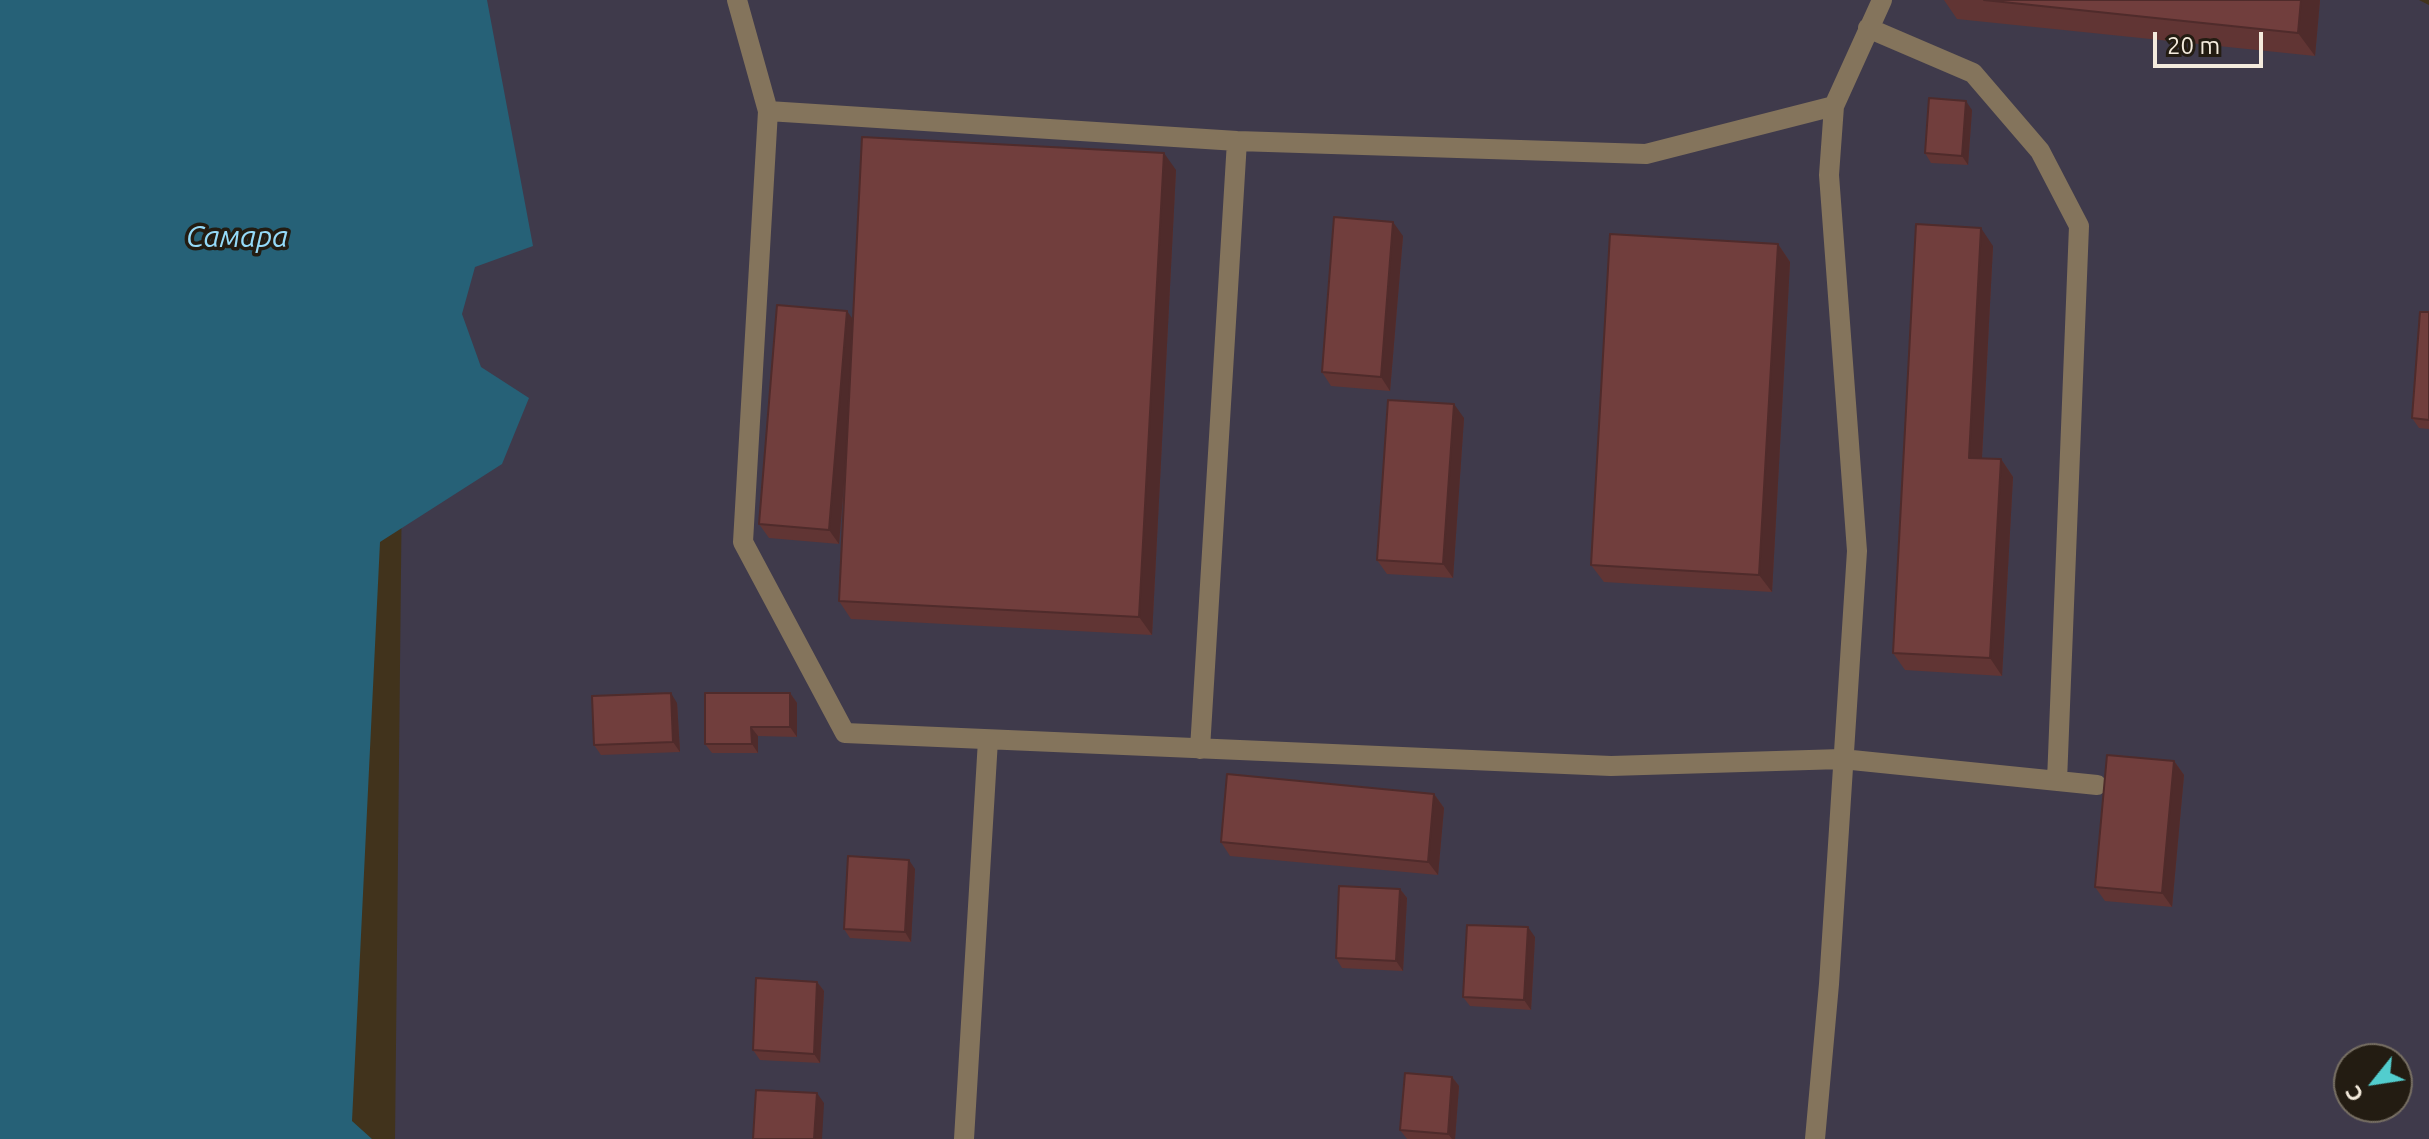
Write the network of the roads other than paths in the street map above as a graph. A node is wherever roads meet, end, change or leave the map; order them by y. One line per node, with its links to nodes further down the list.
1 (737, 0): 5 (lane)
2 (1882, 0): 3 (lane)
3 (1868, 28): 4 (lane); 10 (lane)
4 (1834, 106): 6 (lane); 9 (lane)
5 (768, 111): 6 (lane); 7 (lane)
6 (1237, 141): 8 (lane)
7 (988, 740): 8 (lane); 12 (lane)
8 (1200, 749): 9 (lane)
9 (1842, 759): 10 (lane); 13 (lane)
10 (2057, 781): 11 (lane)
11 (2097, 785)
12 (964, 1139)
13 (1815, 1139)

